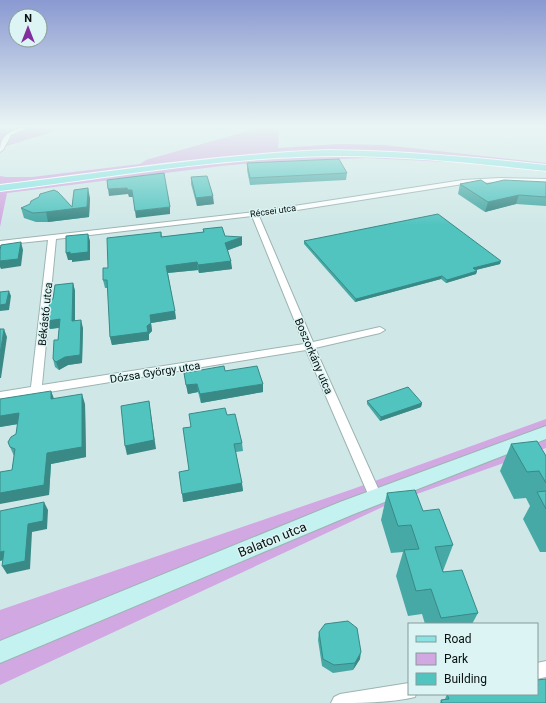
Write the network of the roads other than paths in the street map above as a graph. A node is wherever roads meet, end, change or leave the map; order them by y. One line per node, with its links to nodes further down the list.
1 (231, 160): 5 (main road)
2 (465, 160): 3 (main road)
3 (546, 168)
4 (546, 181): 7 (street, Récsei utca)
5 (5, 188): 6 (street)
6 (0, 192)
7 (255, 214): 8 (street, Récsei utca); 11 (street, Boszorkány utca)
8 (52, 237): 9 (street, Récsei utca); 12 (street, Békástó utca)
9 (0, 243)
10 (380, 330): 11 (street, Dózsa György utca)
11 (310, 346): 12 (street, Dózsa György utca); 15 (street, Boszorkány utca)
12 (36, 391): 13 (street, Dózsa György utca)
13 (0, 396)
14 (546, 432): 15 (street, Balaton utca)
15 (376, 497): 16 (street, Balaton utca)
16 (0, 652)
17 (408, 692): 18 (street)
18 (340, 703)

